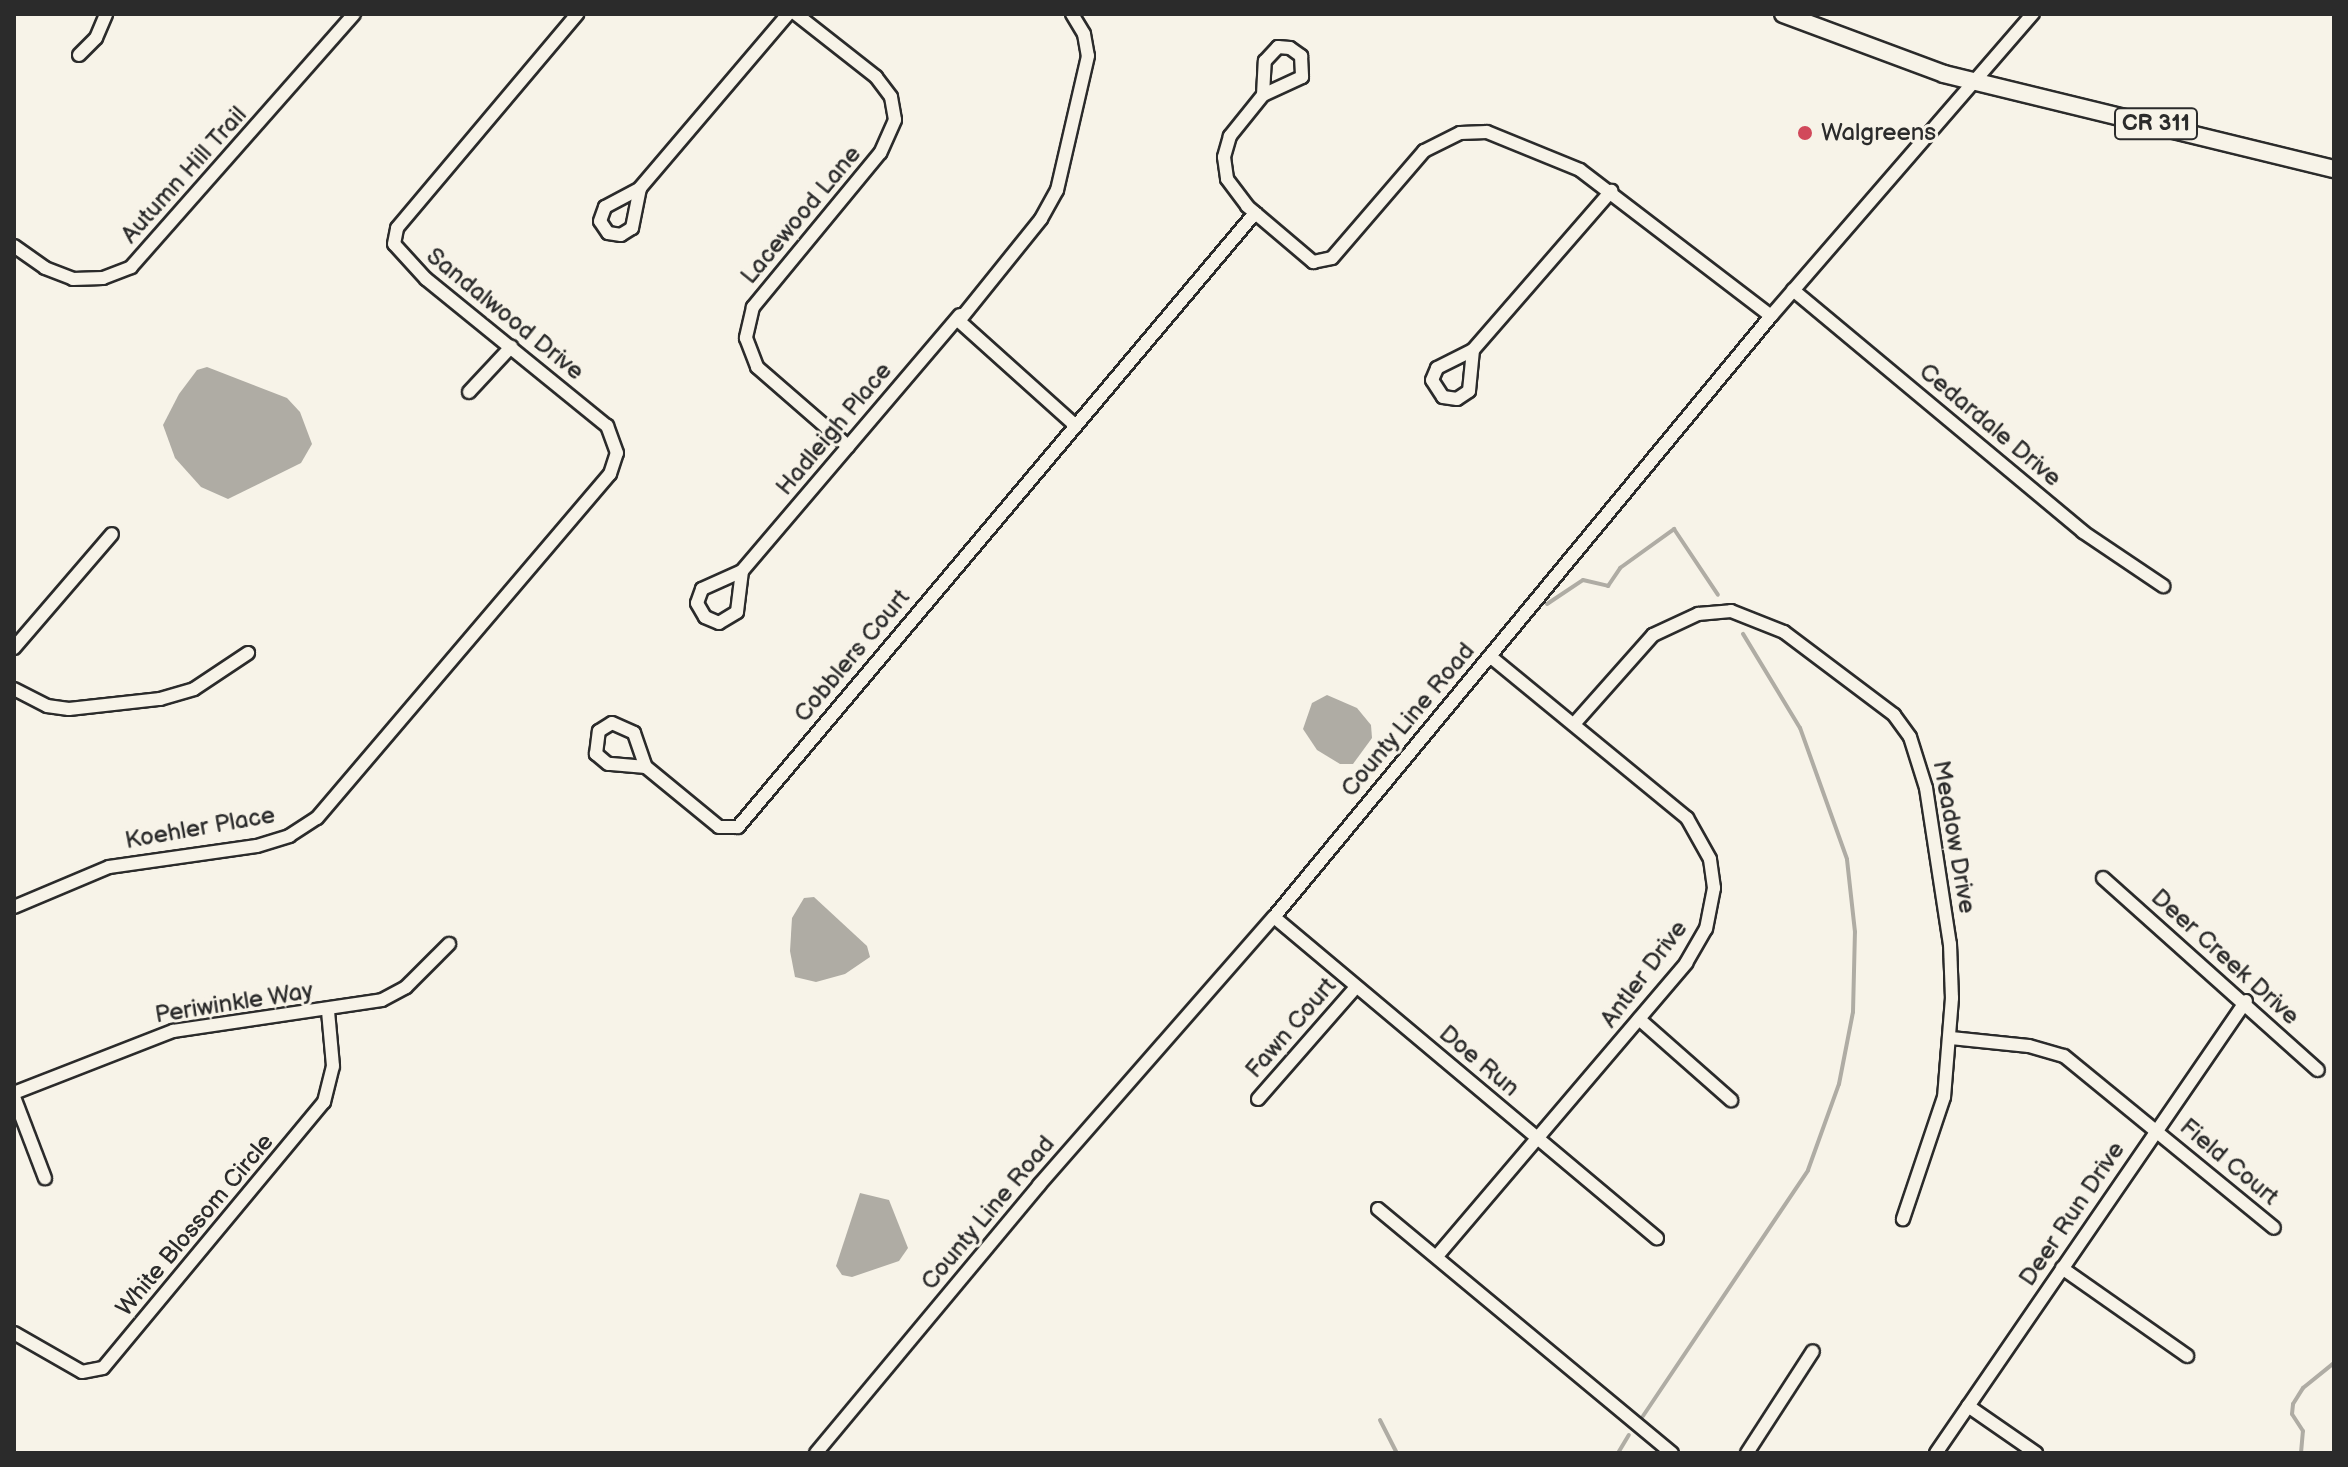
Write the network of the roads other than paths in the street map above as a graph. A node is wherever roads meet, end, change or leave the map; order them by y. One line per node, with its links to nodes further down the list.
1 (106, 14): 9 (street)
2 (354, 14): 16 (street, Autumn Hill Trail)
3 (577, 14): 20 (street, Sandalwood Drive)
4 (788, 14): 13 (street)
5 (796, 14): 24 (street, Lacewood Lane)
6 (1072, 14): 18 (street, Hadleigh Place)
7 (1783, 14): 10 (main road)
8 (2033, 14): 10 (street, County Line Road)
9 (79, 55)
10 (1977, 79): 12 (main road, CR 311); 17 (street, County Line Road)
11 (1263, 95): 15 (street)
12 (2334, 169)
13 (640, 188)
14 (1611, 191): 15 (street); 19 (street); 21 (street)
15 (1255, 213): 23 (street)
16 (14, 246)
17 (1793, 290): 19 (street, County Line Road); 27 (street, Cedardale Drive)
18 (960, 315): 23 (street); 24 (street, Hadleigh Place)
19 (1771, 316): 31 (street, County Line Road)
20 (511, 347): 22 (street); 28 (street, Sandalwood Drive)
21 (1473, 350)
22 (469, 392)
23 (1075, 425): 34 (street, Cobblers Court)
24 (848, 446): 26 (street, Hadleigh Place)
25 (112, 534): 29 (street)
26 (742, 571): 26 (street, Hadleigh Place)
27 (2163, 586)
28 (463, 647): 36 (street, Koehler Place)
29 (14, 648)
30 (248, 653): 32 (street)
31 (1490, 656): 33 (street, Antler Drive); 37 (street, County Line Road)
32 (14, 689)
33 (1574, 724): 42 (street, Antler Drive); 43 (street, Meadow Drive)
34 (646, 767): 34 (street, Cobblers Court)
35 (2103, 878): 40 (street, Deer Creek Drive)
36 (14, 907)
37 (1274, 917): 39 (street, Doe Run); 61 (street, County Line Road)
38 (449, 944): 41 (street, Periwinkle Way)
39 (1356, 987): 46 (street, Fawn Court); 49 (street, Doe Run)
40 (2246, 1001): 44 (street, Deer Creek Drive); 48 (street, Deer Run Drive)
41 (328, 1011): 45 (street, Periwinkle Way); 57 (street, White Blossom Circle)
42 (1639, 1019): 47 (street); 49 (street, Antler Drive)
43 (1951, 1038): 48 (street, Field Court); 52 (street, Meadow Drive)
44 (2318, 1070)
45 (14, 1095): 50 (street)
46 (1258, 1099)
47 (1731, 1100)
48 (2156, 1130): 53 (street, Field Court); 56 (street, Deer Run Drive)
49 (1538, 1138): 54 (street, Doe Run); 55 (street, Antler Drive)
50 (45, 1178)
51 (1378, 1209): 55 (street)
52 (1903, 1219)
53 (2274, 1228)
54 (1657, 1238)
55 (1437, 1256): 62 (street)
56 (2062, 1268): 59 (street); 60 (street, Deer Run Drive)
57 (14, 1333)
58 (1813, 1351): 63 (street)
59 (2187, 1356)
60 (1968, 1406): 64 (street, Deer Run Drive); 65 (street)
61 (816, 1453)
62 (1672, 1453)
63 (1747, 1453)
64 (1936, 1453)
65 (2036, 1453)

